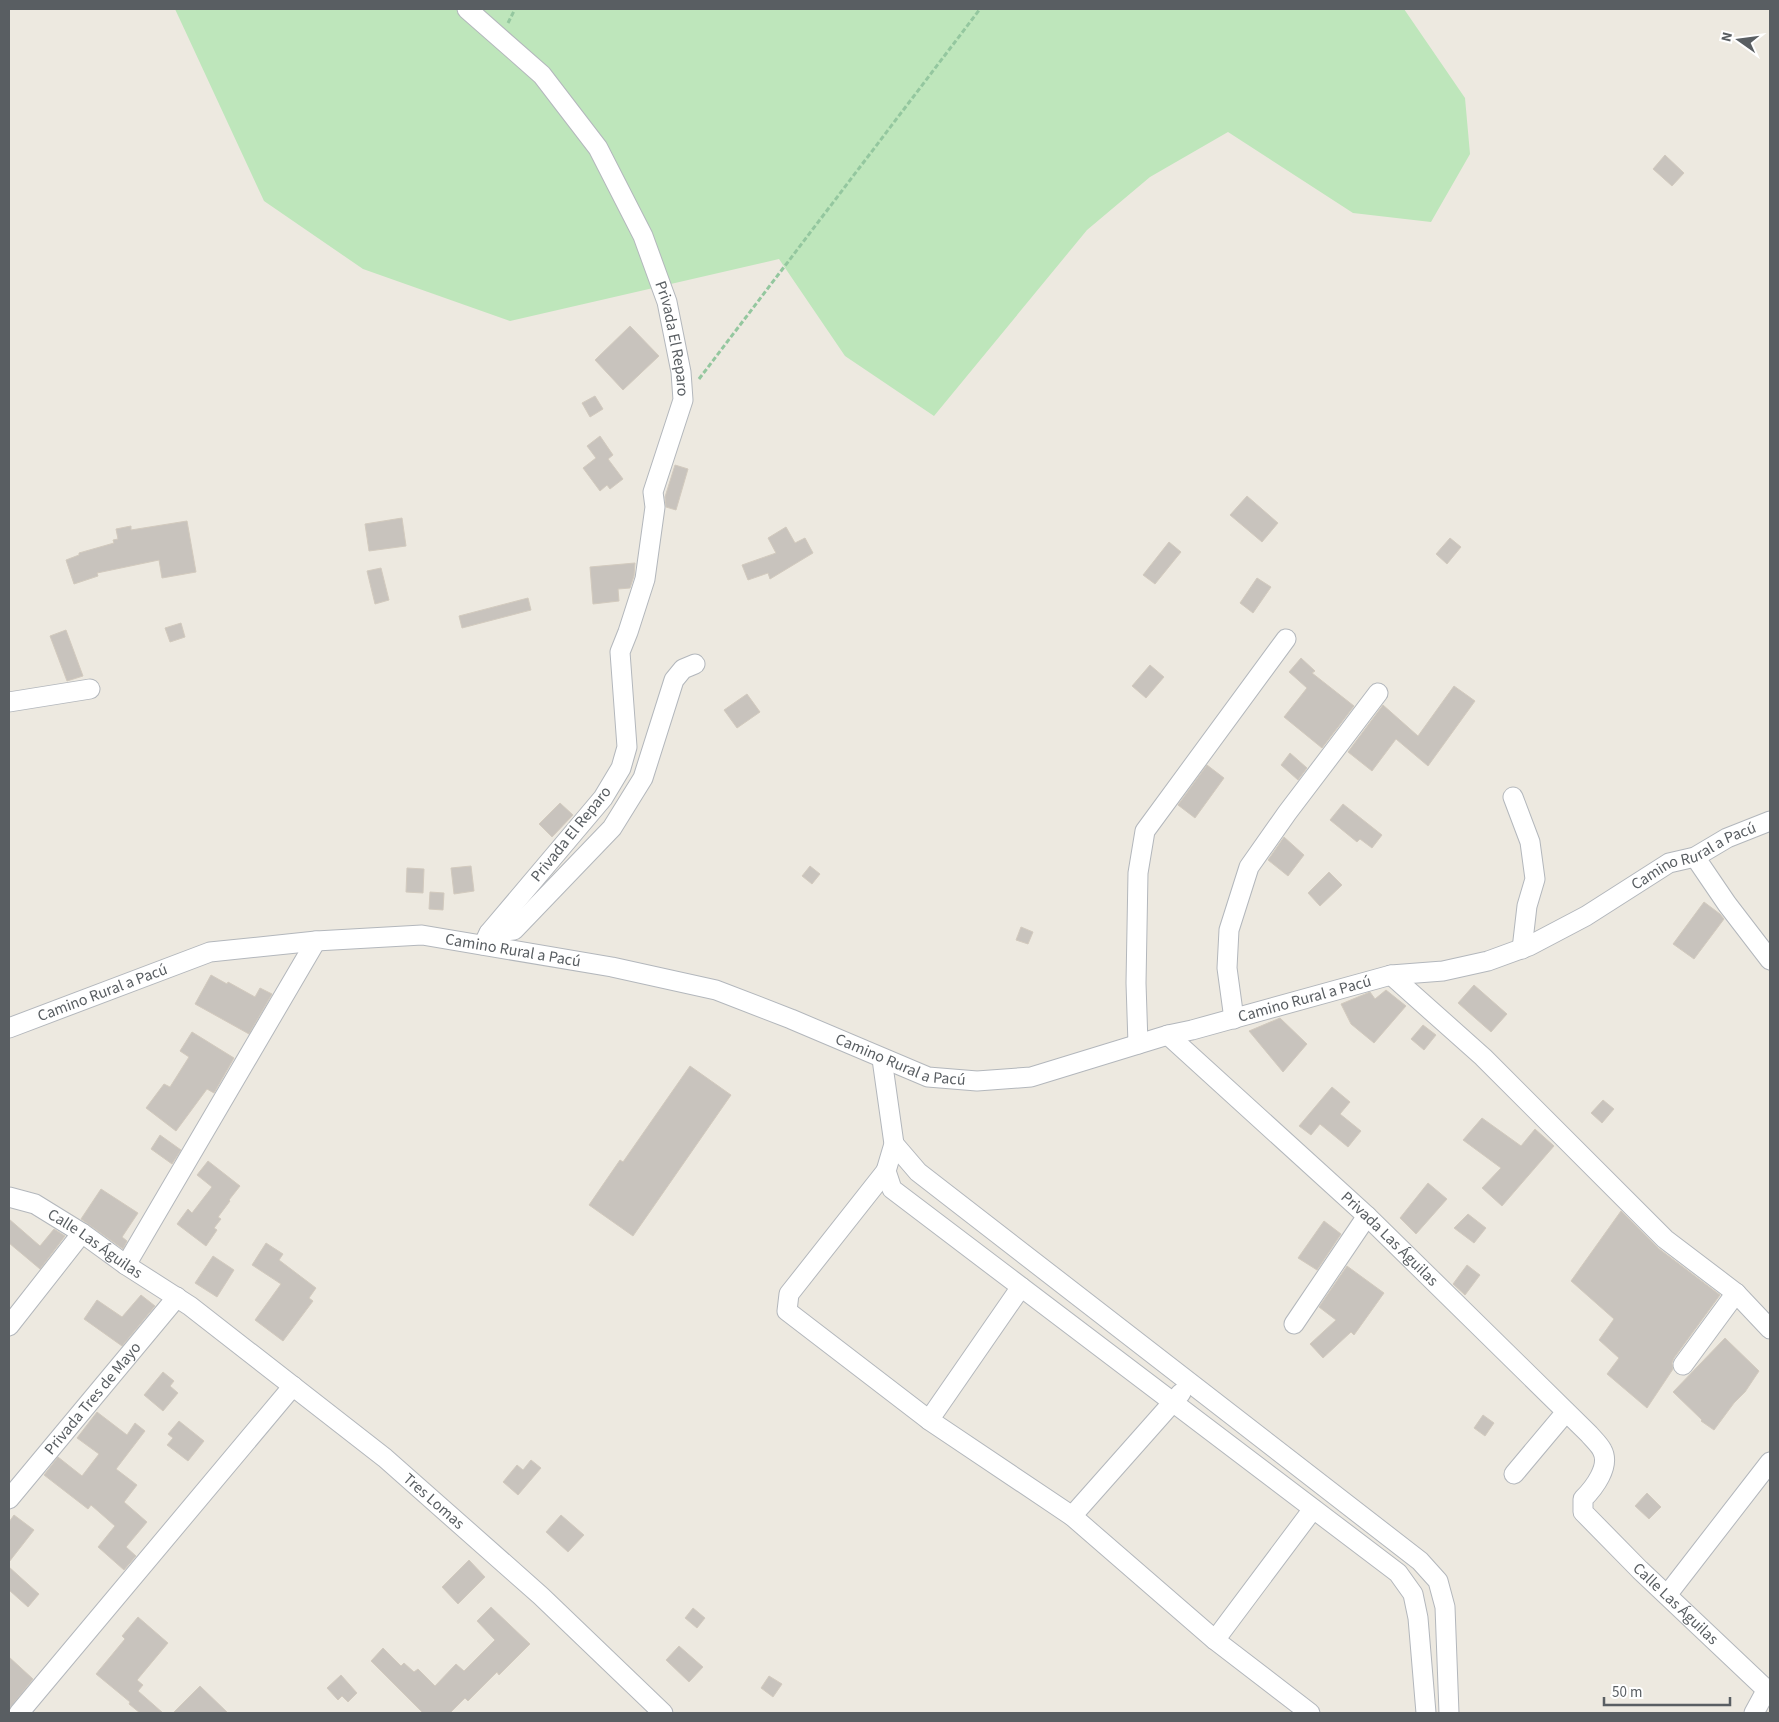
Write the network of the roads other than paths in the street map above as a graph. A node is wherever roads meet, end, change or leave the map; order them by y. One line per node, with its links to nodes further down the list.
1 (468, 9): 10 (street, Privada El Reparo)
2 (1286, 639): 18 (street)
3 (695, 664): 10 (street)
4 (90, 689): 6 (street)
5 (1378, 693): 15 (street)
6 (9, 702)
7 (1513, 797): 12 (street)
8 (1770, 821): 9 (street, Camino Rural a Pacú)
9 (1695, 857): 12 (street, Camino Rural a Pacú); 13 (street)
10 (486, 939): 11 (street, Camino Rural a Pacú); 19 (street, Camino Rural a Pacú)
11 (316, 941): 16 (street, Camino Rural a Pacú); 25 (street)
12 (1522, 948): 14 (street, Camino Rural a Pacú)
13 (1770, 960)
14 (1392, 975): 15 (street, Camino Rural a Pacú); 27 (street)
15 (1234, 1019): 17 (street, Camino Rural a Pacú)
16 (9, 1028)
17 (1168, 1035): 18 (street, Camino Rural a Pacú); 23 (street, Privada Las Águilas)
18 (1138, 1044): 19 (street, Camino Rural a Pacú)
19 (882, 1059): 20 (street)
20 (894, 1144): 21 (street); 33 (street)
21 (886, 1171): 26 (street); 37 (street)
22 (9, 1197): 24 (street, Calle Las Águilas)
23 (1367, 1216): 29 (street); 36 (street, Privada Las Águilas)
24 (82, 1233): 25 (street, Calle Las Águilas); 30 (street)
25 (126, 1265): 28 (street, Calle Las Águilas)
26 (1021, 1287): 35 (street); 37 (street)
27 (1736, 1293): 31 (street); 32 (street)
28 (184, 1302): 34 (street, Tres Lomas); 40 (street, Privada Tres de Mayo)
29 (1294, 1324)
30 (9, 1326)
31 (1770, 1329)
32 (1683, 1365)
33 (1189, 1383): 35 (street); 48 (street)
34 (293, 1386): 49 (street, Tres Lomas); 50 (street)
35 (1173, 1403): 41 (street); 43 (street)
36 (1566, 1412): 39 (street); 42 (street, Privada Las Águilas)
37 (929, 1420): 43 (street)
38 (1770, 1462): 44 (street)
39 (1514, 1474)
40 (9, 1499)
41 (1313, 1509): 45 (street); 46 (street)
42 (1583, 1512): 44 (street, Calle Las Águilas)
43 (1072, 1516): 45 (street)
44 (1667, 1595): 47 (street, Calle Las Águilas)
45 (1215, 1640): 51 (street)
46 (1422, 1670): 48 (street); 52 (street)
47 (1769, 1691): 53 (street)
48 (1448, 1704)
49 (657, 1711)
50 (19, 1713)
51 (1310, 1713)
52 (1426, 1713)
53 (1754, 1713)

